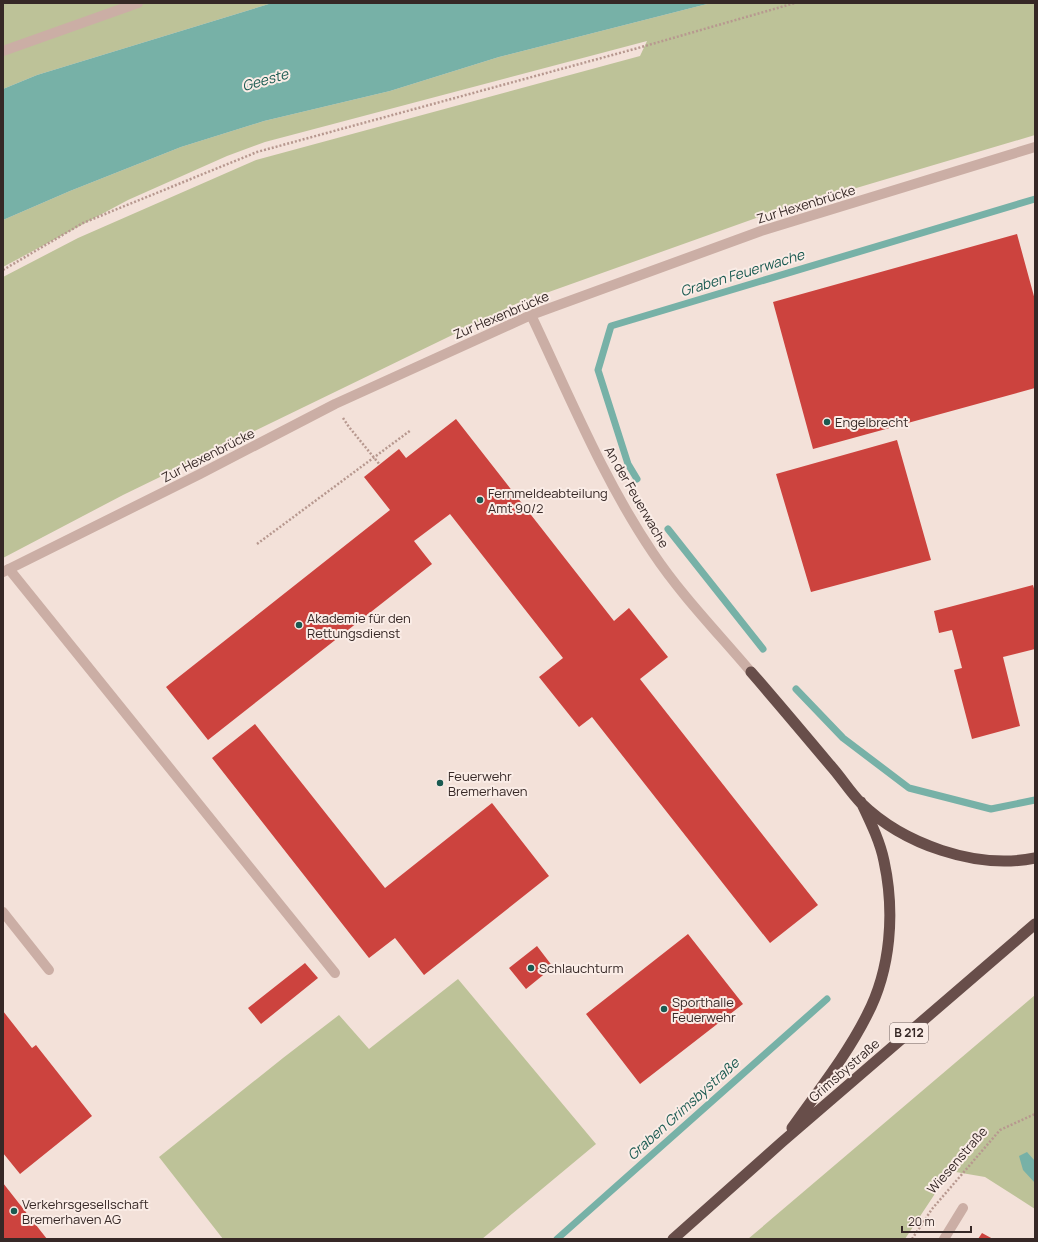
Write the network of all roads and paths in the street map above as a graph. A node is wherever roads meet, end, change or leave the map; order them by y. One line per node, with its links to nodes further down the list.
1 (138, 3): 3 (street)
2 (795, 3): 5 (path)
3 (3, 51)
4 (1035, 147): 6 (street, Zur Hexenbrücke)
5 (3, 270)
6 (531, 315): 7 (street, Zur Hexenbrücke); 13 (street, An der Feuerwache)
7 (335, 404): 9 (path); 12 (street, Zur Hexenbrücke)
8 (411, 430): 9 (path)
9 (373, 458): 10 (path); 11 (path)
10 (380, 465)
11 (257, 544)
12 (6, 570): 19 (street)
13 (751, 672): 14 (highway)
14 (861, 802): 15 (highway); 21 (highway)
15 (1035, 858)
16 (3, 912): 18 (street)
17 (1035, 924): 21 (highway, Grimsbystraße / B 212)
18 (49, 970)
19 (335, 973)
20 (1035, 1114): 24 (path, Wiesenstraße)
21 (782, 1142): 23 (highway, Grimsbystraße / B 212)
22 (963, 1208): 25 (street)
23 (673, 1239)
24 (912, 1239)
25 (944, 1239)

